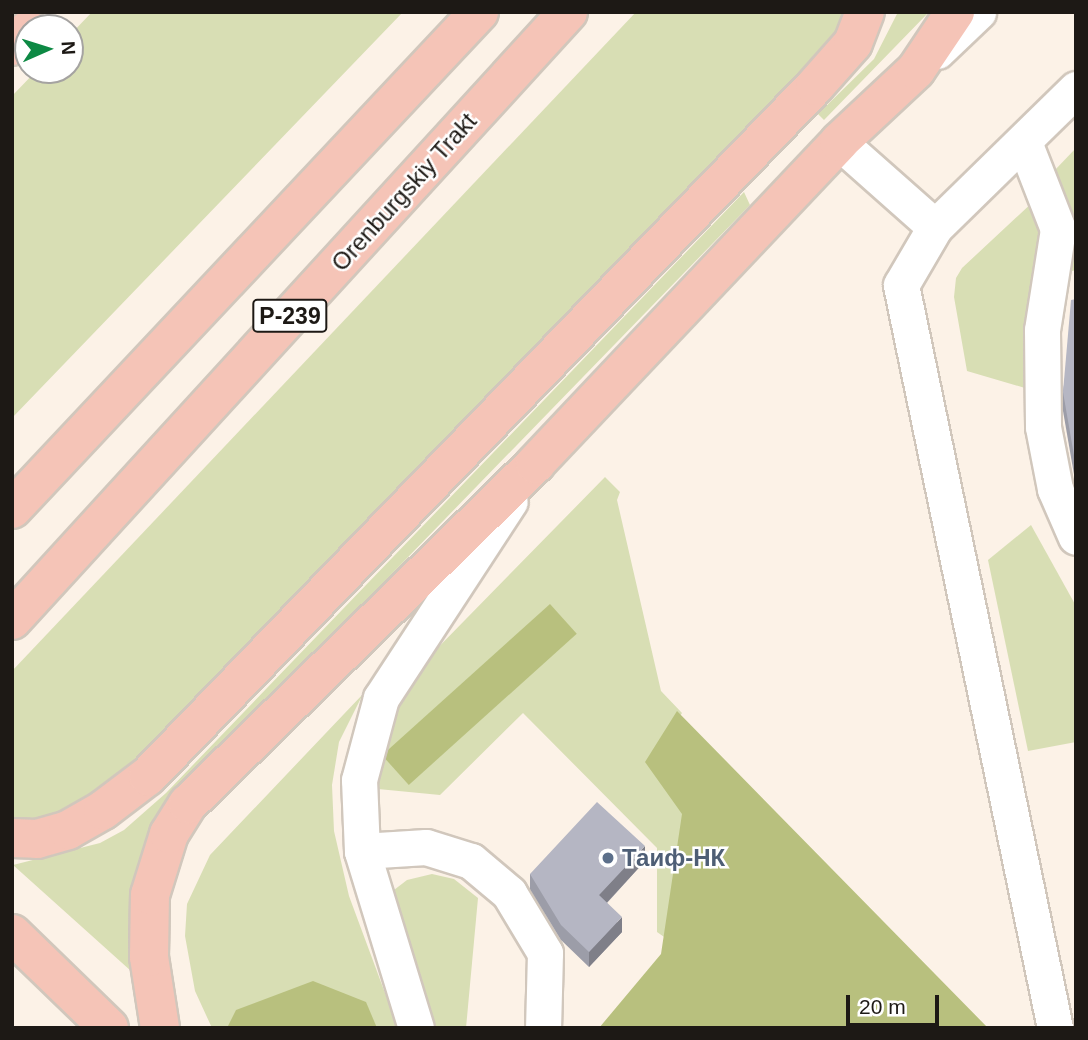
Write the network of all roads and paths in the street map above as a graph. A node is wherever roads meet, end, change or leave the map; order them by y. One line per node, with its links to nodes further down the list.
1 (479, 12): 12 (main road, Р-239)
2 (568, 12): 14 (main road, Orenburgskiy Trakt / Р-239)
3 (865, 12): 15 (main road)
4 (955, 12): 6 (main road)
5 (978, 12): 6 (street)
6 (916, 70): 8 (main road)
7 (1076, 89): 9 (street)
8 (839, 142): 10 (street); 11 (main road)
9 (1024, 142): 10 (street); 13 (street)
10 (935, 227): 22 (street)
11 (535, 464): 16 (street); 19 (main road)
12 (12, 509)
13 (1076, 537)
14 (12, 620)
15 (12, 838)
16 (362, 851): 20 (street); 21 (street)
17 (12, 934): 18 (main road)
18 (109, 1028)
19 (160, 1028)
20 (416, 1028)
21 (543, 1028)
22 (1055, 1028)

